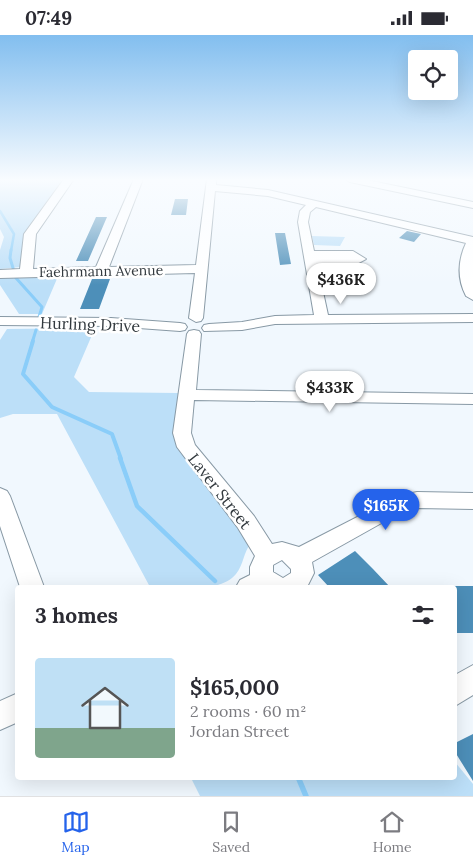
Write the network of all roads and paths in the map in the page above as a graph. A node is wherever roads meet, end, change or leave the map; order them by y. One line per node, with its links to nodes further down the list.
1 (44, 215): 9 (street)
2 (124, 215): 8 (street)
3 (207, 215): 7 (street, Laver Street)
4 (303, 215): 12 (street)
5 (355, 215): 6 (street)
6 (472, 241): 11 (street)
7 (201, 269): 8 (street, Faehrmann Avenue); 15 (street, Laver Street)
8 (102, 270): 9 (street, Faehrmann Avenue)
9 (26, 273): 10 (street, Faehrmann Avenue)
10 (0, 274)
11 (473, 296)
12 (322, 319): 13 (street, Hurling Drive); 15 (street, Hurling Drive)
13 (473, 319)
14 (0, 321): 15 (street, Hurling Drive)
15 (195, 327): 16 (street, Laver Street)
16 (188, 395): 17 (street); 20 (street, Laver Street)
17 (473, 399)
18 (0, 496): 22 (street)
19 (473, 501): 21 (street)
20 (267, 555): 21 (street); 23 (street)
21 (298, 559): 24 (street)
22 (31, 585)
23 (276, 585)
24 (280, 585)
25 (473, 678): 26 (street)
26 (457, 690)
27 (15, 708): 28 (street)
28 (0, 716)

